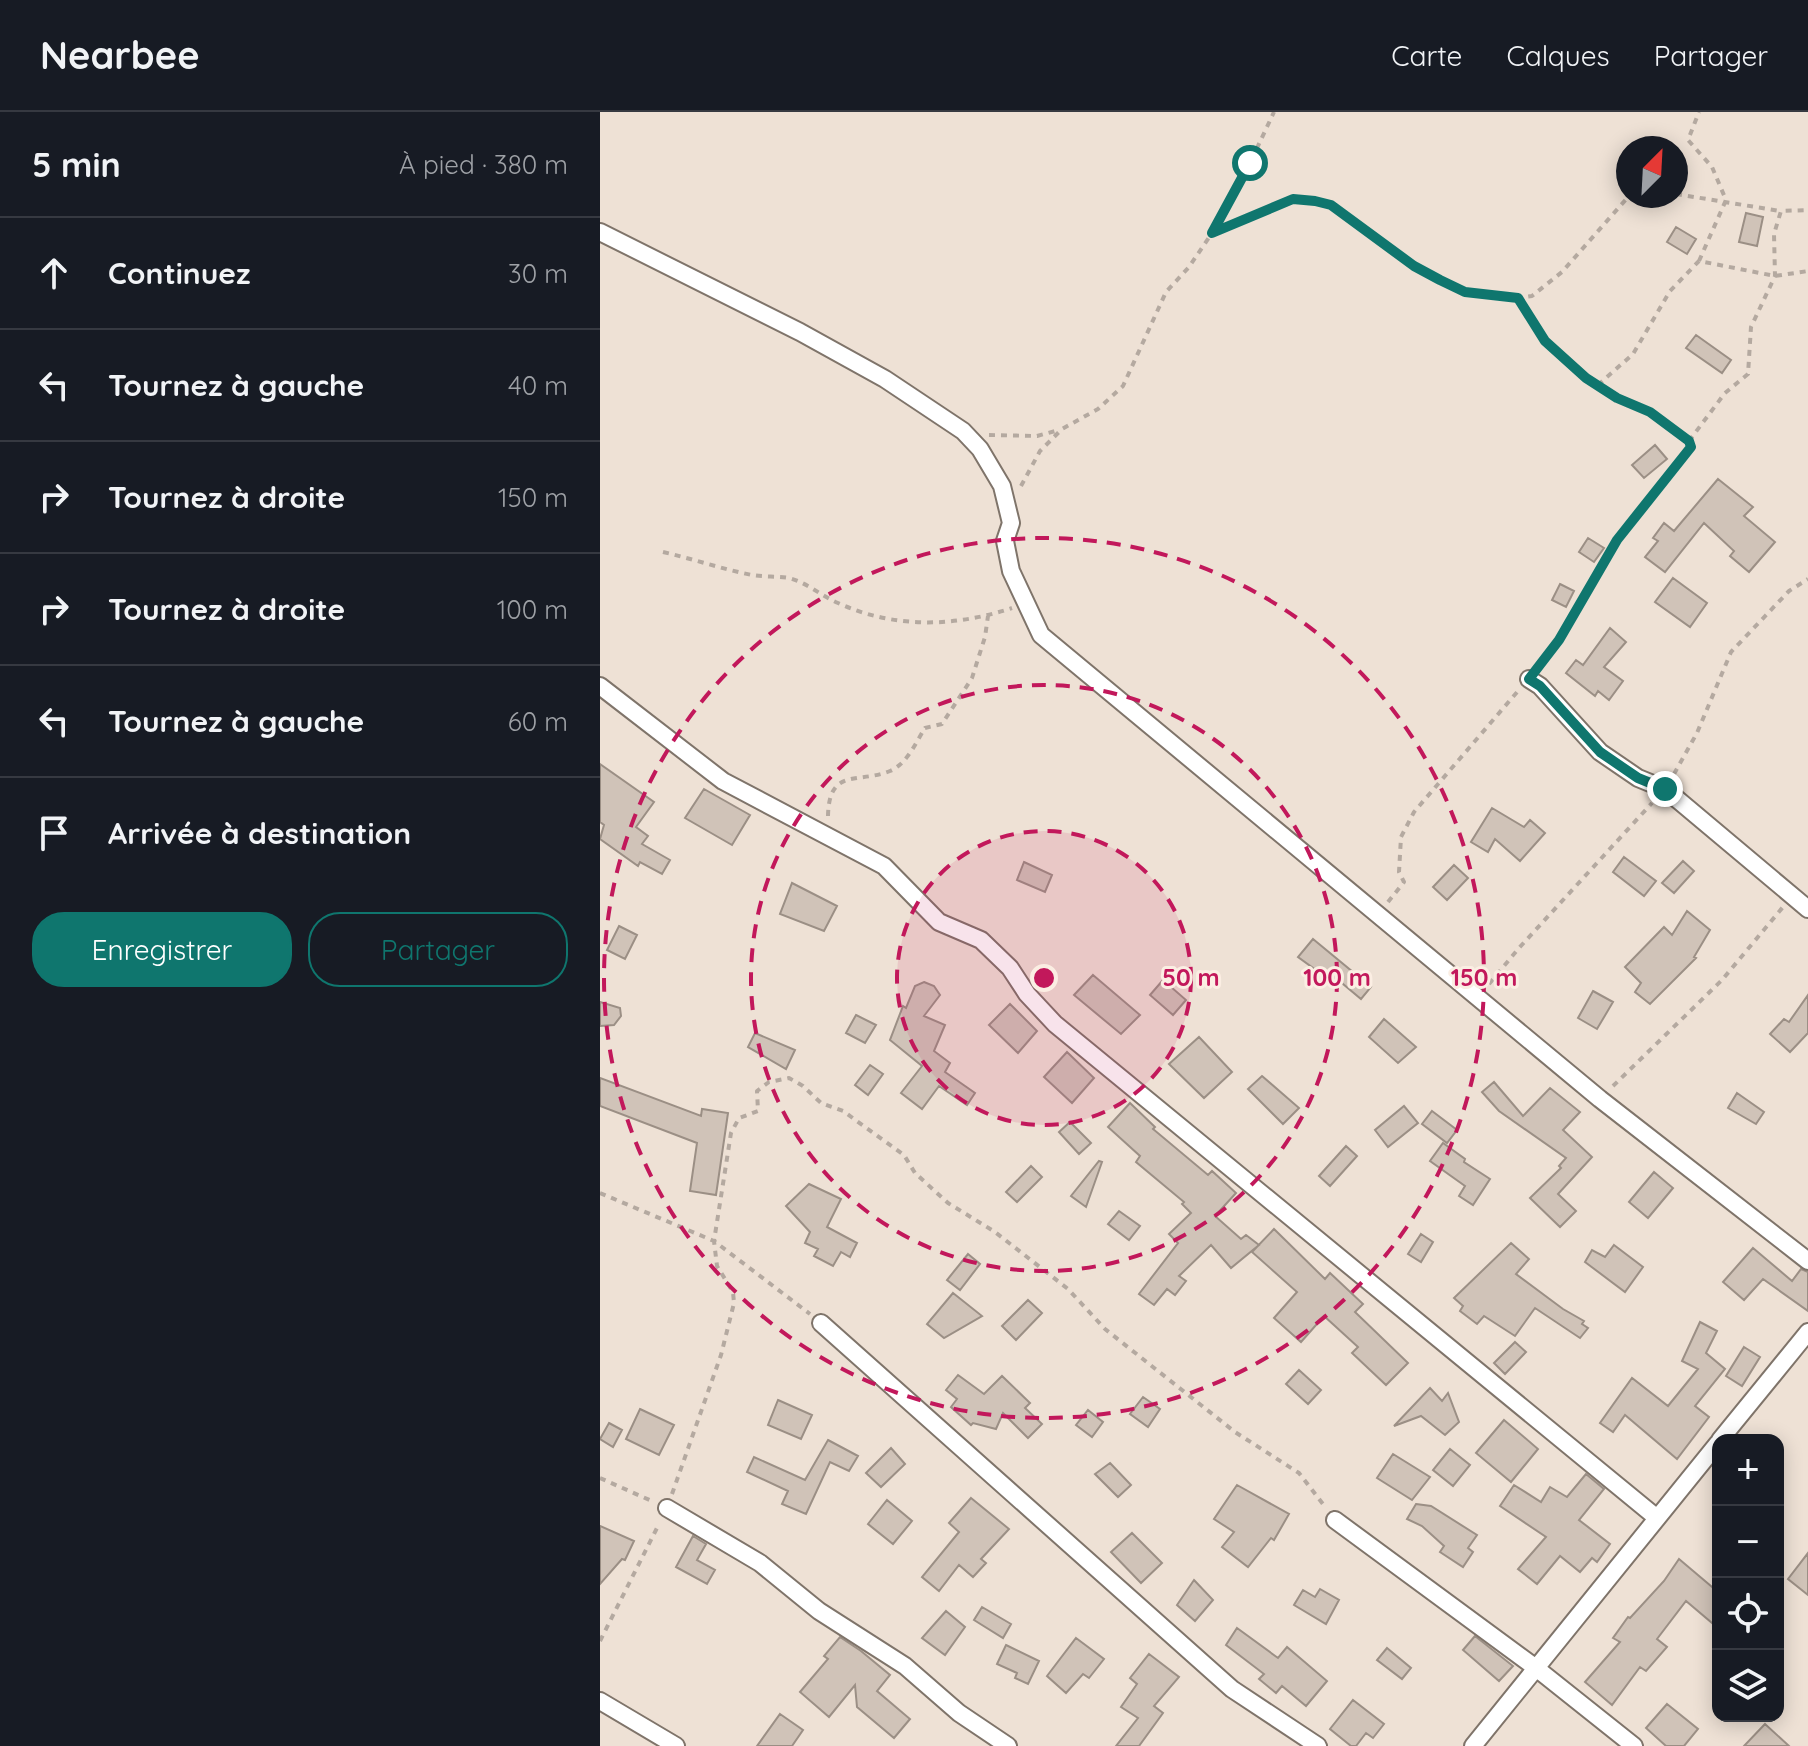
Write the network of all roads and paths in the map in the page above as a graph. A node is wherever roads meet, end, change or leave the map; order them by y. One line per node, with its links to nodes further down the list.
1 (1274, 112): 9 (path)
2 (1699, 112): 4 (path)
3 (1688, 195): 4 (path)
4 (1726, 200): 7 (path); 10 (path)
5 (1618, 208): 13 (path)
6 (1808, 210): 7 (path)
7 (1781, 211): 12 (path)
8 (600, 232): 16 (street)
9 (1212, 233): 13 (path); 15 (path)
10 (1699, 261): 12 (path); 14 (path)
11 (1808, 271): 12 (path)
12 (1775, 276): 17 (path)
13 (1518, 298): 14 (path)
14 (1598, 385): 17 (path)
15 (1062, 429): 16 (path); 18 (path)
16 (963, 431): 20 (street)
17 (1689, 441): 22 (path)
18 (1020, 488)
19 (663, 552): 21 (path)
20 (1026, 603): 21 (path); 27 (street)
21 (988, 616): 24 (path)
22 (1529, 679): 25 (street); 27 (path)
23 (600, 686): 24 (street)
24 (830, 837): 38 (street)
25 (1792, 894): 26 (street); 28 (path)
26 (1808, 909)
27 (1378, 915): 28 (street)
28 (1600, 1099): 31 (street)
29 (600, 1193): 30 (path)
30 (714, 1241): 32 (path); 37 (path); 39 (path)
31 (1808, 1261)
32 (821, 1323): 45 (street)
33 (1808, 1332): 34 (street)
34 (1725, 1434)
35 (1712, 1451): 38 (street)
36 (600, 1478): 37 (path)
37 (667, 1508): 40 (path); 44 (street)
38 (1657, 1518): 41 (street)
39 (1335, 1520): 41 (street)
40 (600, 1641)
41 (1536, 1668): 46 (street); 47 (street)
42 (600, 1701): 43 (street)
43 (676, 1746)
44 (1008, 1746)
45 (1318, 1746)
46 (1473, 1746)
47 (1634, 1746)

